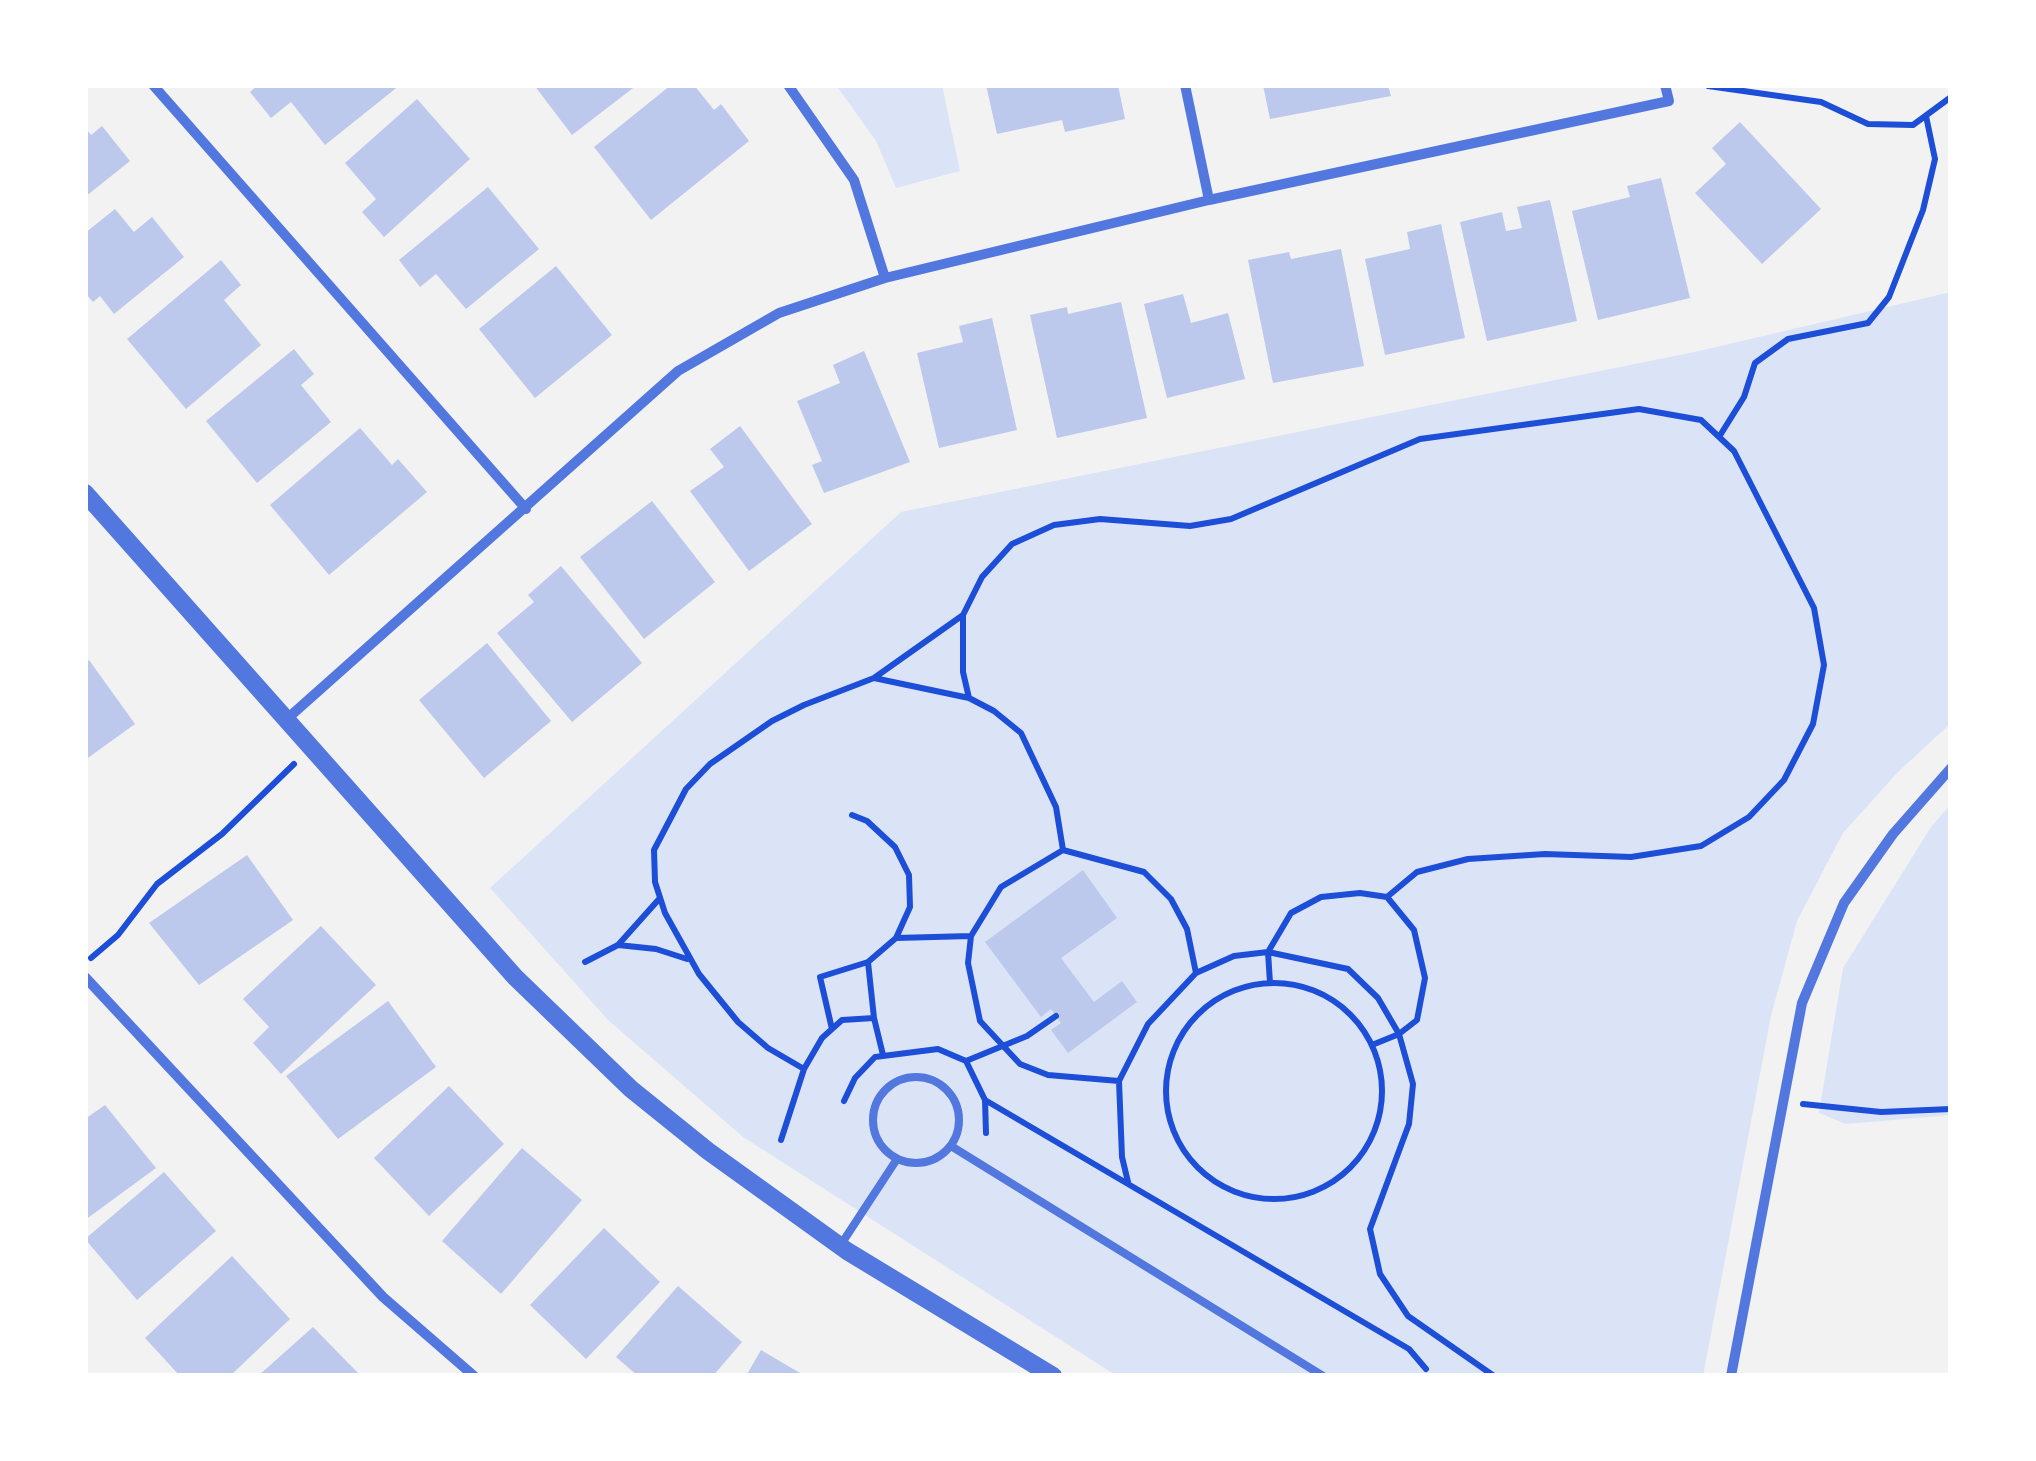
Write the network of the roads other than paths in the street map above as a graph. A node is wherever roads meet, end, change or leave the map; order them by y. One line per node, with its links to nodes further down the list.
1 (153, 85): 8 (street)
2 (788, 85): 6 (street)
3 (1184, 85): 5 (street)
4 (1666, 85): 5 (street)
5 (1209, 200): 6 (street)
6 (885, 278): 8 (street)
7 (85, 493): 9 (street)
8 (526, 509): 9 (street)
9 (288, 718): 14 (street)
10 (1951, 768): 18 (street)
11 (85, 978): 15 (street)
12 (951, 1146): 13 (lane); 13 (lane); 17 (lane)
13 (897, 1159): 14 (lane)
14 (840, 1246): 16 (street)
15 (474, 1376)
16 (1053, 1376)
17 (1324, 1376)
18 (1732, 1376)

